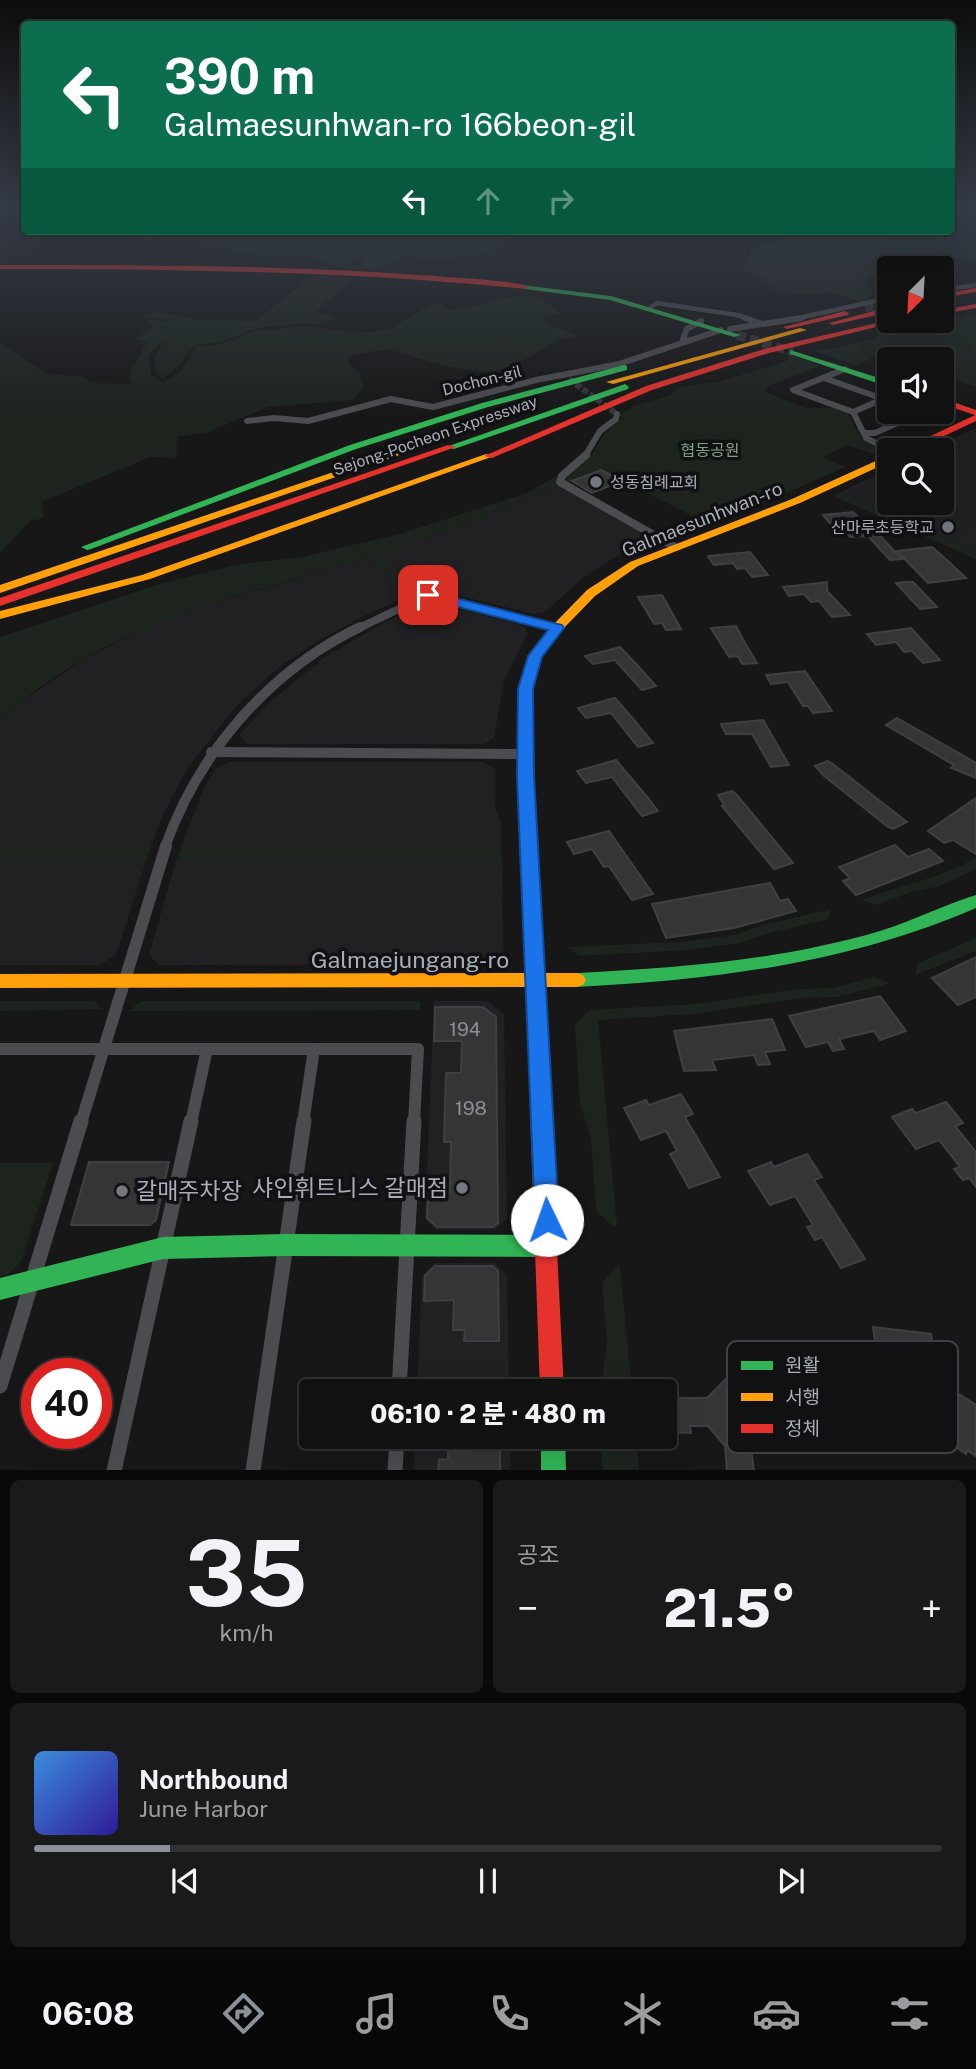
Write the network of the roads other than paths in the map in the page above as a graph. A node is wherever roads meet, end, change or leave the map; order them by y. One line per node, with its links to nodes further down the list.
1 (448, 279): 9 (main road)
2 (462, 279): 9 (main road)
3 (976, 288): 4 (street); 5 (main road)
4 (954, 289)
5 (954, 293)
6 (976, 296): 7 (main road)
7 (954, 300)
8 (976, 304): 10 (main road)
9 (651, 307): 16 (main road); 17 (street)
10 (954, 308)
11 (877, 310): 17 (street, Dochon-gil)
12 (877, 310): 37 (main road)
13 (877, 311): 38 (main road, Sejong-Pocheon Expressway)
14 (877, 311): 39 (main road, Sejong-Pocheon Expressway)
15 (877, 312): 40 (main road)
16 (699, 321): 18 (main road); 19 (street)
17 (764, 324): 18 (street, Dochon-gil)
18 (733, 332): 19 (street, Dochon-gil)
19 (687, 341): 30 (street, Dochon-gil)
20 (845, 369): 21 (street); 22 (main road); 23 (main road)
21 (824, 378): 24 (street); 27 (street)
22 (877, 378)
23 (877, 378)
24 (877, 397)
25 (877, 403): 27 (street)
26 (954, 406): 29 (main road)
27 (853, 412): 32 (street)
28 (617, 414): 36 (street)
29 (976, 416): 33 (main road)
30 (247, 421)
31 (895, 424): 32 (street)
32 (864, 433): 34 (street)
33 (931, 438)
34 (877, 445)
35 (877, 463): 36 (main road, Galmaesunhwan-ro)
36 (675, 547): 41 (main road, Galmaesunhwan-ro)
37 (0, 581)
38 (0, 589)
39 (0, 602)
40 (0, 615)
41 (557, 628): 42 (street); 43 (main road, Galmaesunhwan-ro)
42 (212, 752): 43 (street); 45 (street)
43 (525, 754): 47 (main road, Galmaesunhwan-ro)
44 (976, 901): 47 (main road, Galmaejungang-ro)
45 (125, 980): 46 (main road, Galmaejungang-ro); 47 (main road, Galmaejungang-ro); 49 (street)
46 (0, 981)
47 (535, 984): 53 (main road, Galmaesunhwan-ro)
48 (0, 1049): 49 (street)
49 (104, 1049): 50 (street); 56 (street)
50 (207, 1049): 51 (street); 55 (street)
51 (314, 1049): 52 (street); 54 (street)
52 (285, 1245): 54 (main road); 55 (main road); 64 (street)
53 (548, 1246): 54 (main road); 59 (main road, Galmaesunhwan-ro)
54 (407, 1247): 58 (street)
55 (163, 1248): 56 (main road); 63 (street)
56 (33, 1280): 57 (main road); 60 (street)
57 (0, 1289)
58 (400, 1379)
59 (552, 1379)
60 (0, 1385)
61 (396, 1449): 65 (street)
62 (553, 1449): 66 (main road)
63 (114, 1470)
64 (253, 1470)
65 (395, 1470)
66 (554, 1470)

